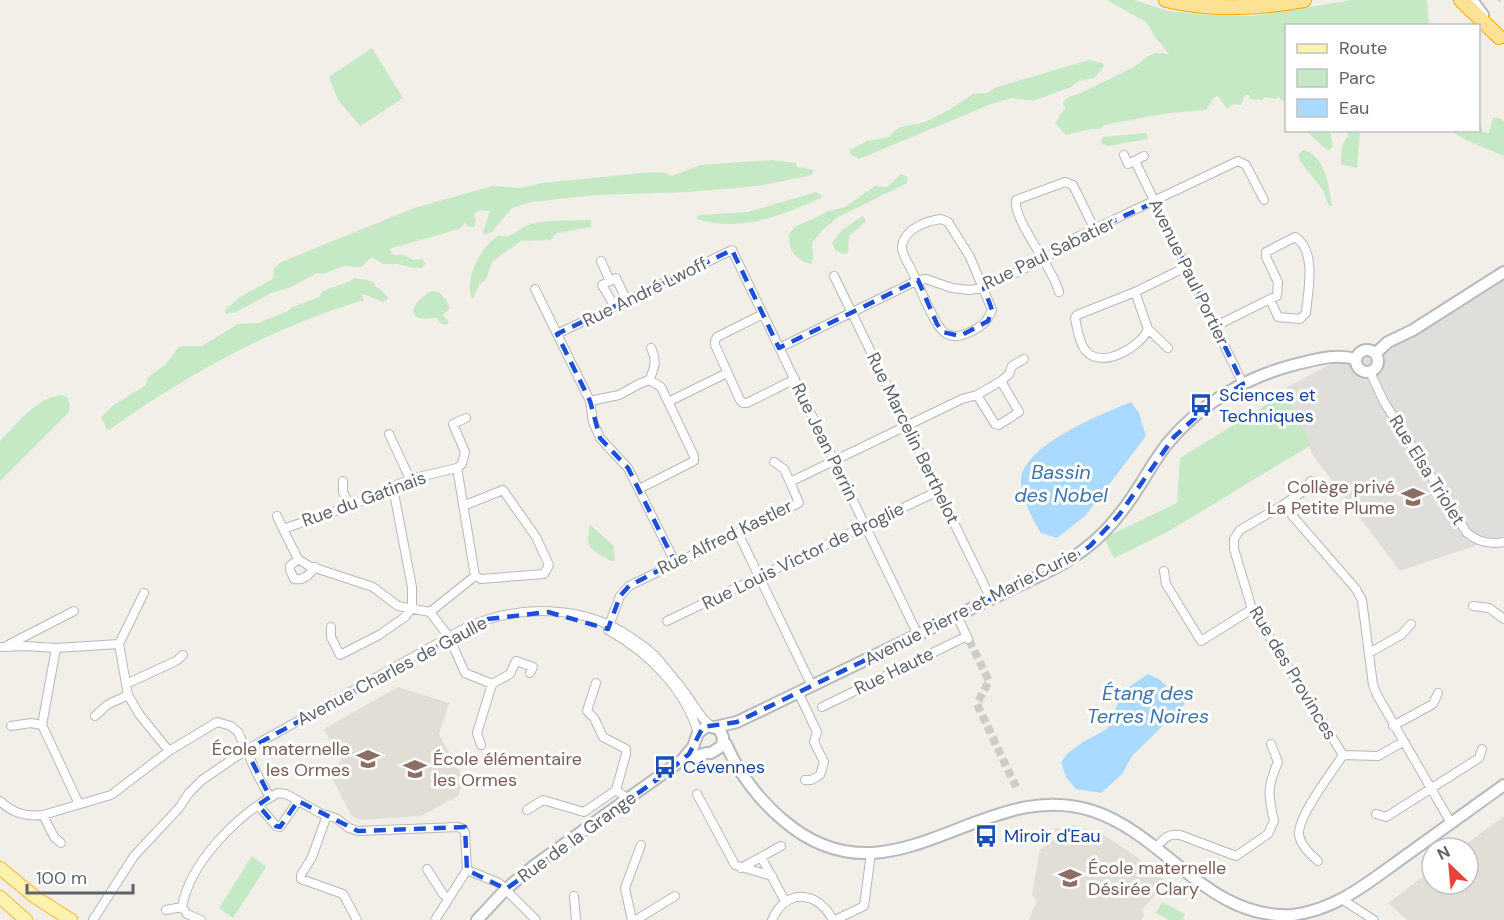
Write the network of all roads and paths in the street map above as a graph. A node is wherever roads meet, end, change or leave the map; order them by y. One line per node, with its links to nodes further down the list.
1 (1166, 0): 2 (highway)
2 (1304, 0)
3 (1461, 0): 5 (highway)
4 (1472, 0): 5 (street)
5 (1501, 41)
6 (1124, 155): 8 (street)
7 (1144, 156): 8 (street)
8 (1135, 161): 10 (street, Avenue Paul Portier)
9 (1264, 200): 10 (street, Rue Paul Sabatier)
10 (1155, 202): 11 (street, Rue Paul Sabatier); 15 (street, Avenue Paul Portier)
11 (1095, 230): 13 (street, Rue Paul Sabatier); 13 (street)
12 (732, 250): 25 (street, Rue André Lwoff); 28 (street, Rue Jean Perrin)
13 (1044, 259): 20 (street, Rue Paul Sabatier); 22 (street)
14 (601, 261): 19 (street)
15 (1186, 267): 23 (street); 30 (street, Avenue Paul Portier)
16 (1504, 272): 35 (street)
17 (834, 276): 27 (street, Rue Marcelin Berthelot)
18 (918, 280): 20 (street, Rue Paul Sabatier); 20 (street); 20 (street); 27 (street)
19 (610, 281): 25 (street); 26 (street)
20 (984, 288)
21 (535, 289): 31 (street)
22 (1059, 292)
23 (1135, 292): 29 (street); 29 (street)
24 (1270, 299): 24 (street); 30 (street)
25 (627, 301): 26 (street, Rue André Lwoff)
26 (615, 307): 31 (street, Rue André Lwoff)
27 (852, 313): 33 (street); 48 (street, Rue Marcelin Berthelot)
28 (763, 314): 33 (street, Rue Jean Perrin); 39 (street)
29 (1147, 326): 34 (street)
30 (1215, 326): 43 (street, Avenue Paul Portier)
31 (557, 334): 45 (street)
32 (651, 348): 41 (street)
33 (779, 348): 40 (street, Rue Jean Perrin)
34 (1168, 348)
35 (1376, 353): 37 (street); 38 (street)
36 (1024, 359): 42 (street, Rue Alfred Kastler)
37 (1356, 359): 38 (street); 43 (street, Avenue Pierre et Marie Curie)
38 (1371, 372): 67 (street, Rue Elsa Triolet)
39 (727, 373): 40 (street); 46 (street)
40 (795, 379): 50 (street, Rue Jean Perrin)
41 (649, 381): 45 (street); 46 (street)
42 (1001, 381): 44 (street, Rue Alfred Kastler); 44 (street)
43 (1243, 384): 75 (street, Avenue Pierre et Marie Curie)
44 (977, 395): 48 (street, Rue Alfred Kastler)
45 (590, 401): 58 (street)
46 (668, 402): 58 (street)
47 (466, 418): 52 (street)
48 (907, 426): 50 (street, Rue Alfred Kastler); 59 (street, Rue Marcelin Berthelot)
49 (389, 434): 53 (street)
50 (834, 461): 56 (street, Rue Alfred Kastler); 64 (street, Rue Jean Perrin)
51 (774, 462): 56 (street)
52 (457, 468): 53 (street, Rue du Gatinais); 62 (street)
53 (410, 479): 57 (street, Rue du Gatinais)
54 (1311, 481): 60 (street)
55 (343, 482): 61 (street)
56 (790, 482): 66 (street, Rue Alfred Kastler)
57 (393, 488): 61 (street, Rue du Gatinais); 77 (street)
58 (639, 489): 69 (street)
59 (939, 491): 64 (street, Rue Louis Victor de Broglie); 75 (street, Rue Marcelin Berthelot)
60 (1283, 505): 78 (street, Rue des Provinces); 94 (street)
61 (350, 506): 65 (street, Rue du Gatinais)
62 (463, 506): 72 (street); 72 (street)
63 (277, 516): 65 (street, Rue du Gatinais)
64 (865, 526): 73 (street, Rue Louis Victor de Broglie); 88 (street, Rue Jean Perrin)
65 (283, 529): 68 (street, Rue du Gatinais)
66 (738, 532): 69 (street, Rue Alfred Kastler); 73 (street)
67 (1504, 542)
68 (298, 559): 70 (street); 70 (street)
69 (675, 562): 86 (street, Rue Alfred Kastler)
70 (315, 567): 77 (street)
71 (1164, 571): 78 (street)
72 (475, 576): 80 (street)
73 (760, 577): 83 (street, Rue Louis Victor de Broglie); 100 (street)
74 (144, 592): 90 (street)
75 (991, 599): 81 (street, Avenue Pierre et Marie Curie)
76 (1473, 606): 82 (street)
77 (412, 608): 80 (street); 85 (street)
78 (1252, 609): 120 (street, Rue des Provinces)
79 (74, 612): 87 (street)
80 (430, 612): 89 (street)
81 (957, 616): 88 (street, Avenue Pierre et Marie Curie); 104 (street, Rue Haute)
82 (1504, 619)
83 (667, 621)
84 (1411, 624): 94 (street)
85 (331, 627)
86 (608, 627): 89 (street, Avenue Charles de Gaulle); 110 (street, Avenue Charles de Gaulle); 111 (street, Avenue Charles de Gaulle)
87 (34, 631): 91 (street); 92 (street)
88 (918, 635): 100 (street, Avenue Pierre et Marie Curie)
89 (449, 637): 99 (street); 117 (street, Avenue Charles de Gaulle)
90 (119, 644): 93 (street); 98 (street)
91 (3, 646): 92 (street)
92 (37, 647): 93 (street)
93 (56, 648): 107 (street)
94 (1369, 653): 109 (street)
95 (183, 655): 98 (street)
96 (530, 673): 99 (street)
97 (596, 683): 126 (street)
98 (126, 684): 103 (street)
99 (492, 684): 115 (street)
100 (812, 686): 101 (street, Avenue Pierre et Marie Curie)
101 (798, 692): 106 (street, Avenue Pierre et Marie Curie); 123 (street)
102 (1438, 693): 109 (street)
103 (128, 695): 105 (street); 118 (street)
104 (822, 707)
105 (95, 716)
106 (737, 722): 110 (street, Avenue Pierre et Marie Curie); 112 (street, Avenue Pierre et Marie Curie)
107 (42, 725): 108 (street); 132 (street)
108 (11, 726)
109 (1393, 726): 113 (street)
110 (713, 727): 111 (street); 112 (street)
111 (697, 737): 119 (street); 121 (street, Rue de la Grange)
112 (723, 742): 119 (street); 122 (street)
113 (1403, 742): 120 (street, Rue des Provinces); 125 (street)
114 (1271, 744): 142 (street)
115 (481, 745)
116 (1482, 749): 125 (street)
117 (246, 750): 118 (street); 128 (street); 163 (street, Avenue Charles de Gaulle)
118 (169, 751): 132 (street)
119 (709, 753): 121 (street, Rue de la Grange); 122 (street)
120 (1343, 755): 145 (street)
121 (682, 760): 129 (street, Rue de la Grange)
122 (735, 764): 143 (street)
123 (806, 780)
124 (1504, 785): 138 (street)
125 (1431, 789): 135 (street); 138 (street)
126 (616, 790): 129 (street); 134 (street)
127 (697, 794): 146 (street)
128 (270, 797): 131 (street); 133 (street)
129 (628, 799): 151 (street, Rue de la Grange)
130 (0, 801): 136 (street)
131 (298, 801): 133 (street); 137 (street)
132 (79, 804): 136 (street)
133 (258, 805): 158 (street)
134 (527, 810)
135 (1376, 814)
136 (43, 815): 139 (street)
137 (327, 815): 149 (street); 165 (street)
138 (1451, 823): 156 (street)
139 (61, 843)
140 (641, 845): 170 (street)
141 (781, 846): 144 (street)
142 (1156, 848): 143 (street); 160 (street)
143 (871, 853): 172 (street)
144 (761, 857): 146 (street); 150 (street)
145 (1318, 861)
146 (738, 867): 150 (street)
147 (0, 868): 162 (main road)
148 (427, 869): 155 (street)
149 (467, 870): 151 (street); 155 (street)
150 (772, 876): 157 (street)
151 (506, 889): 167 (street, Rue de la Grange); 168 (street)
152 (574, 896): 169 (street)
153 (675, 896): 170 (street)
154 (0, 897): 161 (main road)
155 (448, 899): 166 (street)
156 (1343, 900): 160 (street); 173 (street)
157 (786, 901): 171 (street); 172 (street)
158 (182, 908): 159 (street); 164 (street)
159 (166, 910)
160 (1253, 917)
161 (26, 920)
162 (70, 920)
163 (93, 920)
164 (201, 920)
165 (357, 920)
166 (435, 920)
167 (477, 920)
168 (536, 920)
169 (576, 920)
170 (634, 920)
171 (772, 920)
172 (834, 920)
173 (1374, 920)

